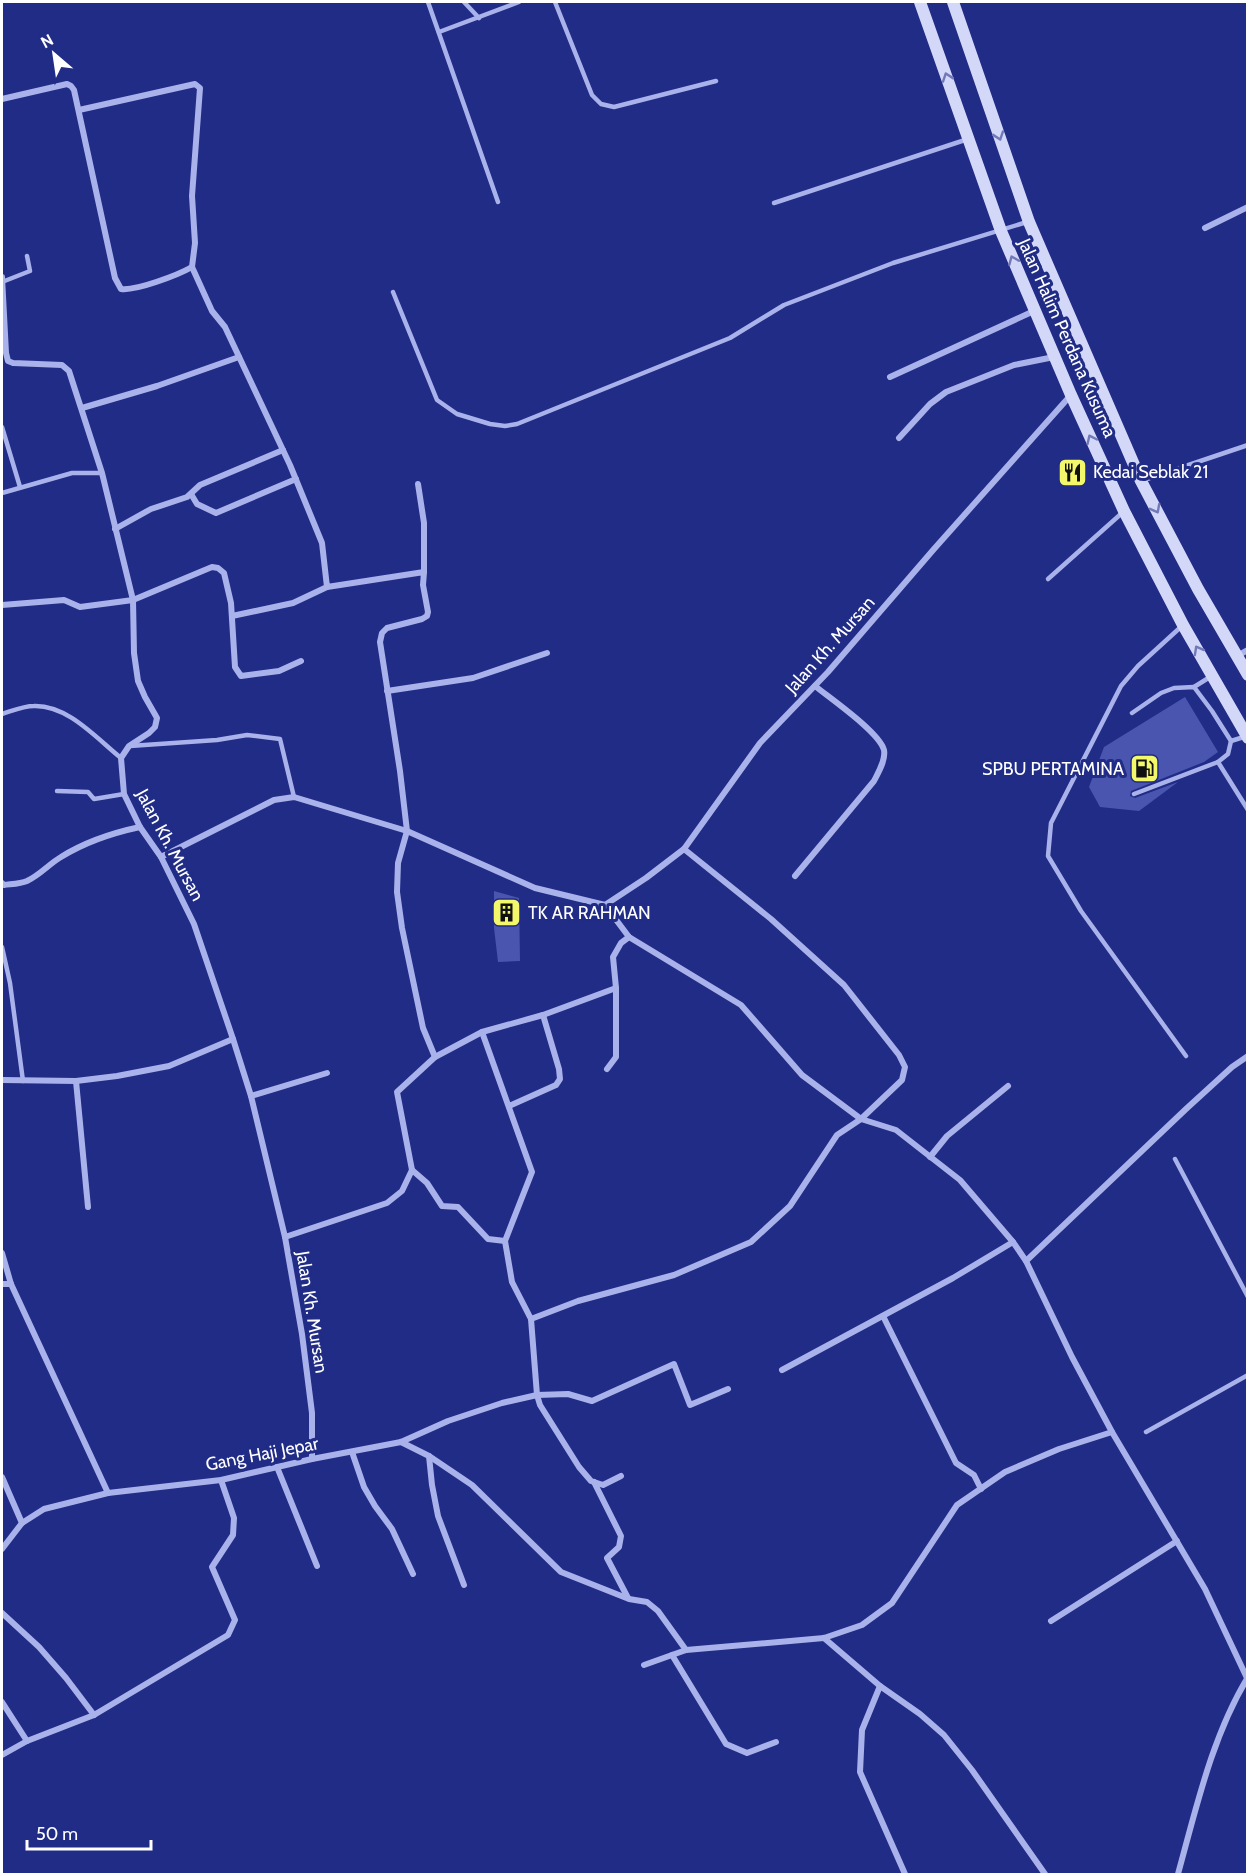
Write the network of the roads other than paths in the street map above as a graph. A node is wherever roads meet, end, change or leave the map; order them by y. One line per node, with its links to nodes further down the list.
1 (428, 2): 8 (lane)
2 (464, 2): 7 (lane)
3 (519, 2): 7 (lane)
4 (555, 2): 9 (lane)
5 (920, 2): 12 (main road, Jalan Halim Perdana Kusuma, one-way to 5)
6 (953, 2): 16 (main road, Jalan Halim Perdana Kusuma, one-way to 16)
7 (478, 18): 8 (lane)
8 (439, 32): 13 (lane)
9 (716, 81)
10 (2, 99): 11 (street)
11 (78, 110): 20 (street); 20 (street)
12 (968, 139): 14 (lane); 18 (main road, Jalan Halim Perdana Kusuma)
13 (498, 202)
14 (774, 203)
15 (1248, 207): 17 (street)
16 (1029, 222): 18 (lane); 38 (main road, Jalan Halim Perdana Kusuma)
17 (1205, 228)
18 (1001, 231): 24 (lane); 25 (main road, Jalan Halim Perdana Kusuma, one-way to 18)
19 (27, 256): 22 (lane)
20 (192, 267): 26 (street)
21 (2, 277): 22 (street)
22 (2, 282): 23 (street)
23 (2, 290): 28 (street)
24 (393, 292)
25 (1034, 311): 27 (main road, Jalan Halim Perdana Kusuma); 29 (street)
26 (239, 357): 31 (street); 35 (street)
27 (1054, 357): 30 (main road, Jalan Halim Perdana Kusuma); 33 (street)
28 (5, 362): 31 (street)
29 (890, 377)
30 (1071, 395): 43 (main road, Jalan Halim Perdana Kusuma, one-way to 30); 57 (street, Jalan Kh. Mursan)
31 (82, 408): 36 (street)
32 (2, 427): 40 (lane)
33 (899, 438)
34 (1248, 445): 38 (lane)
35 (283, 450): 37 (street); 42 (street)
36 (102, 473): 40 (lane); 44 (street)
37 (296, 479): 42 (street); 47 (street)
38 (1141, 481): 53 (main road, Jalan Halim Perdana Kusuma, one-way to 53)
39 (418, 484): 45 (street)
40 (20, 488): 41 (lane)
41 (2, 493)
42 (191, 494): 44 (street)
43 (1124, 511): 46 (lane); 51 (main road, Jalan Halim Perdana Kusuma)
44 (115, 529): 48 (street)
45 (424, 572): 47 (street); 59 (street)
46 (1048, 579)
47 (327, 587): 50 (street)
48 (133, 600): 49 (street); 50 (street); 64 (street)
49 (2, 605)
50 (232, 616): 54 (street)
51 (1183, 625): 55 (main road, Jalan Halim Perdana Kusuma, one-way to 51); 85 (lane)
52 (547, 653): 59 (street)
53 (1242, 653): 56 (main road, Jalan Halim Perdana Kusuma)
54 (301, 661)
55 (1212, 675): 58 (lane); 62 (main road, Jalan Halim Perdana Kusuma)
56 (1248, 675)
57 (815, 686): 74 (street, Jalan Kh. Mursan); 76 (street)
58 (1194, 687): 60 (lane); 63 (lane)
59 (387, 691): 73 (street)
60 (1132, 713)
61 (2, 714): 65 (lane)
62 (1247, 737): 63 (lane)
63 (1232, 741): 66 (lane)
64 (129, 746): 65 (street); 70 (lane)
65 (121, 758): 68 (street, Jalan Kh. Mursan)
66 (1218, 762): 69 (lane); 71 (lane)
67 (57, 790): 68 (lane)
68 (124, 794): 72 (street, Jalan Kh. Mursan)
69 (1134, 794)
70 (294, 797): 73 (street); 75 (street)
71 (1248, 810)
72 (140, 827): 75 (street, Jalan Kh. Mursan); 77 (street)
73 (407, 831): 78 (street); 87 (street)
74 (684, 849): 78 (street, Jalan Kh. Mursan); 96 (street)
75 (161, 857): 84 (street, Jalan Kh. Mursan)
76 (795, 876)
77 (2, 883)
78 (605, 905): 79 (street)
79 (629, 937): 81 (street); 96 (street)
80 (2, 947): 91 (lane)
81 (615, 988): 82 (street); 88 (street)
82 (543, 1015): 83 (street); 95 (street)
83 (482, 1032): 87 (street); 95 (street)
84 (233, 1039): 92 (street); 94 (street, Jalan Kh. Mursan)
85 (1185, 1056)
86 (1248, 1056): 105 (street)
87 (435, 1057): 99 (street)
88 (607, 1069)
89 (327, 1072): 94 (street)
90 (2, 1080): 91 (street)
91 (23, 1081): 92 (street)
92 (76, 1081): 100 (street)
93 (1008, 1086): 97 (street)
94 (251, 1096): 101 (street, Jalan Kh. Mursan)
95 (509, 1106): 102 (street)
96 (861, 1119): 97 (street); 110 (street)
97 (930, 1157): 103 (street)
98 (1175, 1159): 108 (lane)
99 (412, 1170): 101 (street); 102 (street)
100 (88, 1206)
101 (285, 1238): 120 (street, Jalan Kh. Mursan)
102 (505, 1241): 110 (street)
103 (1013, 1242): 105 (street); 109 (street)
104 (2, 1253): 107 (street)
105 (1026, 1262): 115 (street)
106 (2, 1284): 107 (street)
107 (11, 1284): 127 (street)
108 (1248, 1298)
109 (883, 1316): 111 (street); 126 (street)
110 (531, 1319): 114 (street)
111 (782, 1370)
112 (1248, 1375): 116 (lane)
113 (728, 1389): 114 (street, Gang Haji Jepar)
114 (537, 1395): 117 (street, Gang Haji Jepar); 125 (street)
115 (1112, 1432): 126 (street); 129 (street)
116 (1146, 1432)
117 (401, 1442): 118 (street, Gang Haji Jepar); 119 (street)
118 (352, 1452): 120 (street, Gang Haji Jepar); 132 (street)
119 (429, 1456): 133 (street); 134 (street)
120 (312, 1459): 121 (street, Gang Haji Jepar)
121 (278, 1467): 124 (street, Gang Haji Jepar); 131 (street)
122 (621, 1476): 125 (street)
123 (2, 1477): 128 (street)
124 (221, 1480): 127 (street, Gang Haji Jepar); 144 (street)
125 (594, 1482): 134 (street)
126 (981, 1489): 137 (street)
127 (108, 1493): 128 (street, Gang Haji Jepar)
128 (22, 1523): 130 (street, Gang Haji Jepar)
129 (1177, 1541): 136 (street); 141 (street)
130 (2, 1548)
131 (317, 1566)
132 (413, 1574)
133 (464, 1585)
134 (629, 1599): 138 (street)
135 (2, 1613): 144 (street)
136 (1051, 1621)
137 (824, 1638): 138 (street); 142 (street)
138 (686, 1650): 139 (street)
139 (672, 1655): 140 (street); 146 (street)
140 (644, 1665)
141 (1247, 1678): 150 (street)
142 (880, 1686): 148 (street); 149 (street)
143 (2, 1702): 145 (street)
144 (94, 1715): 145 (street)
145 (27, 1741): 147 (street)
146 (776, 1742)
147 (2, 1755)
148 (905, 1875)
149 (1045, 1875)
150 (1178, 1875)

